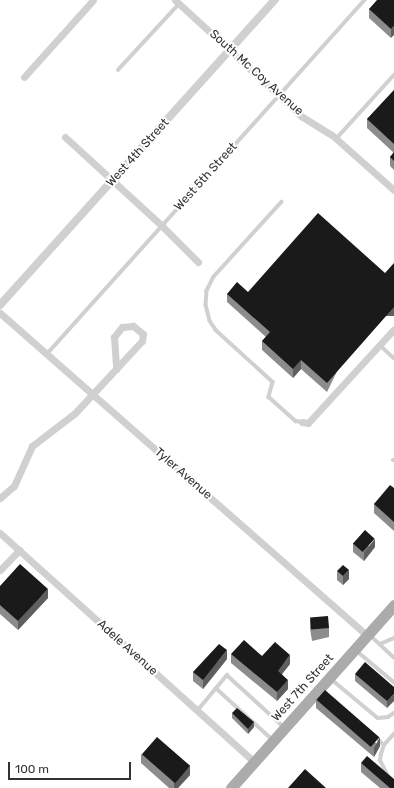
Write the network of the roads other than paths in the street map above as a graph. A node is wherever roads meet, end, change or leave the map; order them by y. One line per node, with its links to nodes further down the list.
1 (93, 0): 8 (street)
2 (275, 0): 5 (street, West 4th Street)
3 (365, 0): 9 (lane, West 5th Street)
4 (177, 2): 5 (street, South Mc Coy Avenue); 6 (lane)
5 (229, 51): 9 (street, South Mc Coy Avenue); 12 (street, West 4th Street)
6 (118, 70)
7 (394, 75): 11 (lane)
8 (24, 77)
9 (279, 96): 11 (street, South Mc Coy Avenue); 15 (lane, West 5th Street)
10 (65, 137): 12 (street)
11 (336, 139): 13 (street, South Mc Coy Avenue)
12 (113, 180): 15 (street); 17 (street, West 4th Street)
13 (394, 190)
14 (282, 202): 25 (lane)
15 (162, 226): 16 (street); 21 (lane, West 5th Street)
16 (198, 262)
17 (0, 305)
18 (0, 313): 21 (street, Tyler Avenue)
19 (394, 329): 20 (street)
20 (380, 345): 22 (lane); 25 (street)
21 (47, 354): 24 (street, Tyler Avenue)
22 (394, 358)
23 (116, 369): 23 (street); 24 (street)
24 (92, 394): 26 (street); 31 (street, Tyler Avenue)
25 (302, 422)
26 (0, 498)
27 (0, 533): 28 (street, Adele Avenue)
28 (19, 550): 29 (street); 39 (street, Adele Avenue)
29 (0, 570)
30 (394, 605): 31 (main road, West 7th Street)
31 (368, 634): 33 (lane); 34 (main road, West 7th Street)
32 (394, 638): 33 (lane)
33 (380, 644): 35 (lane)
34 (355, 649): 36 (main road, West 7th Street); 37 (lane)
35 (394, 657)
36 (329, 678): 40 (lane); 41 (main road, West 7th Street)
37 (394, 682)
38 (216, 688): 39 (lane); 41 (lane); 44 (lane)
39 (197, 711): 46 (street, Adele Avenue)
40 (394, 713)
41 (285, 728): 44 (main road, West 7th Street)
42 (394, 734): 45 (lane)
43 (372, 735): 45 (lane)
44 (274, 740): 46 (main road, West 7th Street)
45 (384, 745): 47 (lane)
46 (254, 762): 48 (main road, West 7th Street)
47 (388, 776)
48 (231, 788)

